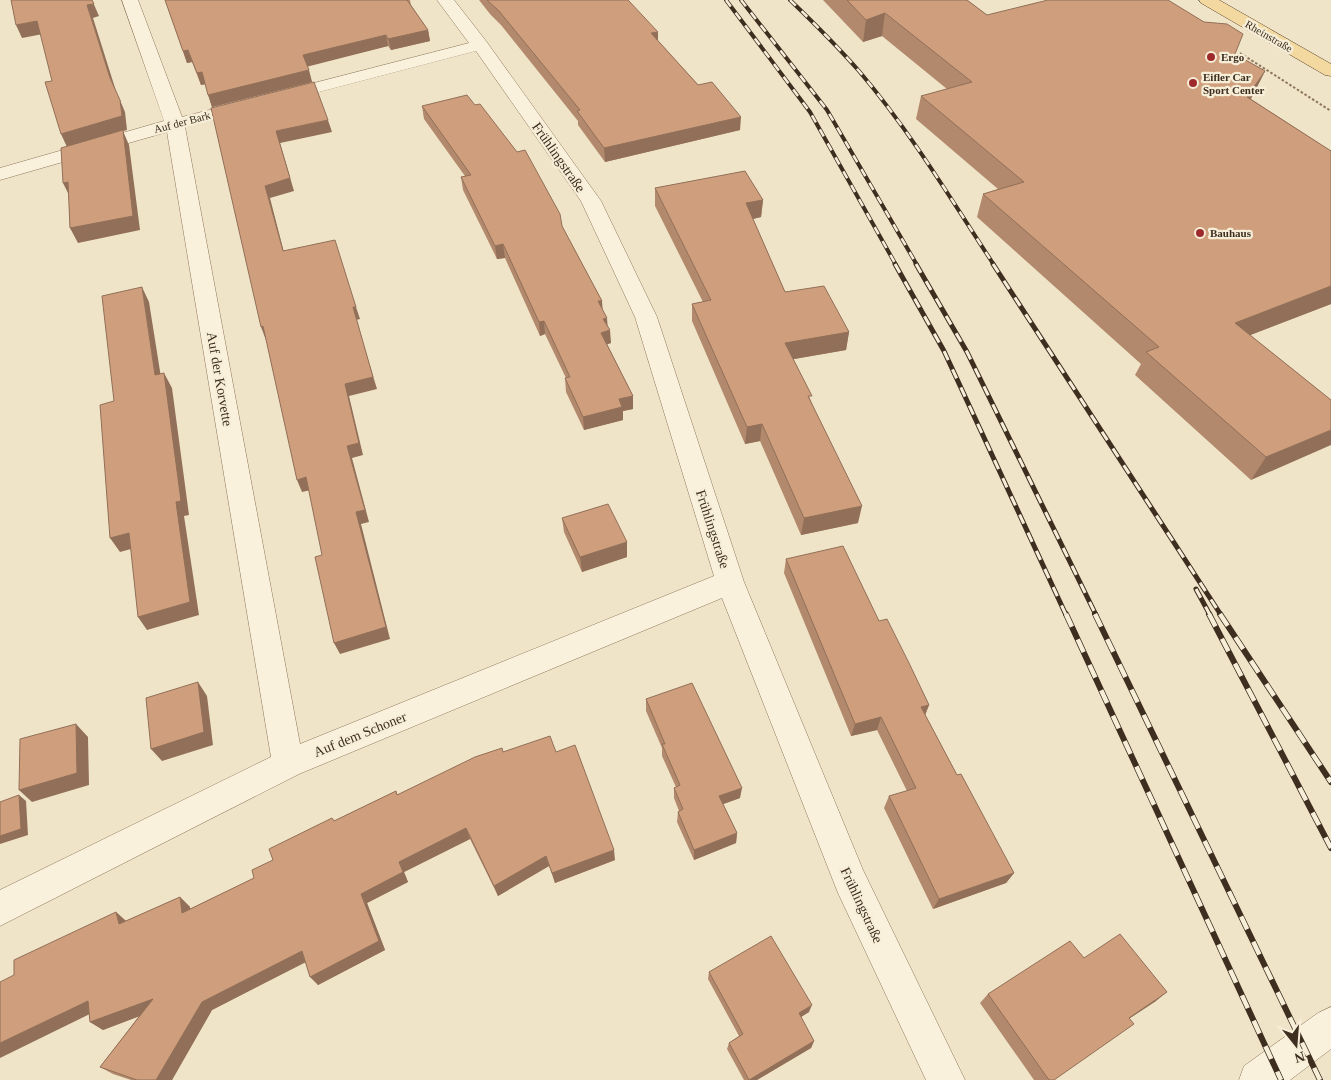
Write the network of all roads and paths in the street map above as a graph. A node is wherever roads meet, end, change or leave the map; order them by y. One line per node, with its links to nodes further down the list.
1 (130, 0): 8 (street, Auf der Korvette)
2 (445, 0): 4 (street, Frühlingstraße)
3 (1207, 0): 6 (main road, Rheinstraße)
4 (480, 45): 8 (street, Auf der Bark); 10 (street, Frühlingstraße)
5 (1240, 53): 7 (path)
6 (1331, 71)
7 (1331, 111)
8 (175, 124): 9 (street, Auf der Bark); 11 (street, Auf der Korvette)
9 (0, 174)
10 (730, 582): 11 (street, Auf dem Schoner); 14 (street, Frühlingstraße)
11 (288, 764): 12 (street, Auf dem Schoner)
12 (0, 908)
13 (1331, 1026): 15 (street)
14 (946, 1080)
15 (1258, 1080)

